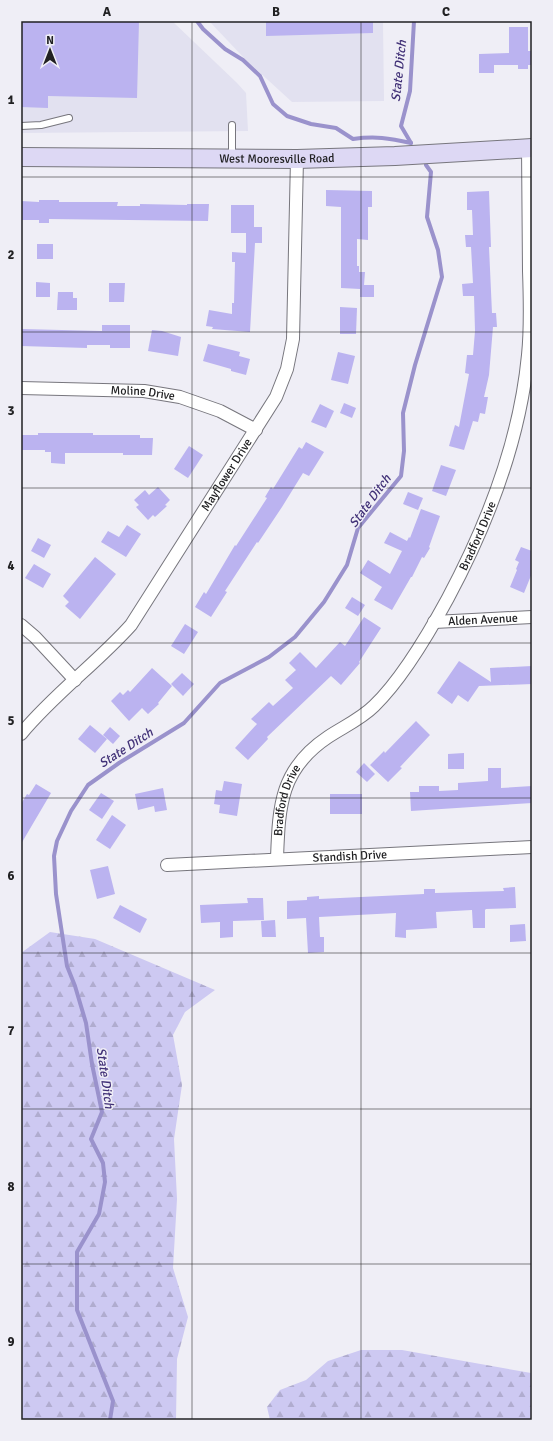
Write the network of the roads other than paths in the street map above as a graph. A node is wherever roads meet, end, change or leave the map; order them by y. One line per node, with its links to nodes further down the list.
1 (69, 118): 3 (lane)
2 (232, 125): 6 (lane)
3 (21, 126)
4 (530, 148): 7 (main road, West Mooresville Road); 9 (street, Bradford Drive)
5 (21, 157): 6 (main road, West Mooresville Road)
6 (232, 159): 7 (main road, West Mooresville Road)
7 (297, 159): 10 (street, Mayflower Drive)
8 (21, 388): 10 (street, Moline Drive)
9 (528, 389): 12 (street, Bradford Drive)
10 (256, 430): 14 (street, Mayflower Drive)
11 (532, 618): 12 (street, Alden Avenue)
12 (434, 622): 17 (street, Bradford Drive)
13 (21, 625): 14 (street)
14 (75, 680): 15 (street, Mayflower Drive)
15 (21, 734)
16 (532, 847): 17 (street, Standish Drive)
17 (277, 858): 18 (street, Standish Drive)
18 (167, 864)

